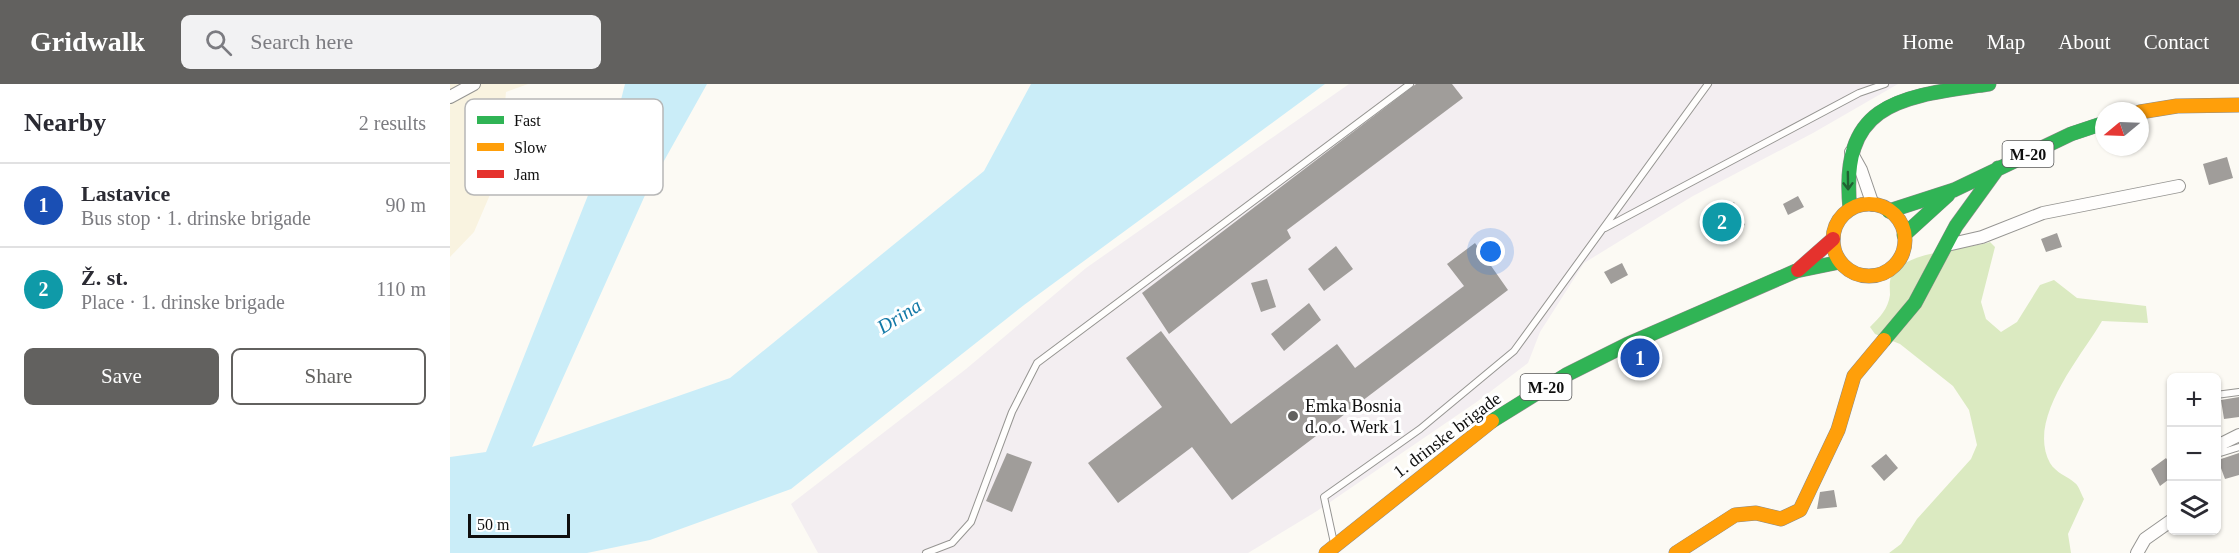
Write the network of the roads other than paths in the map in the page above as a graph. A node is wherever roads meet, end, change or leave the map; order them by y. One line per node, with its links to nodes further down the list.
1 (474, 84): 6 (street)
2 (1410, 84): 31 (lane)
3 (1708, 84): 17 (lane)
4 (1885, 84): 17 (lane)
5 (1989, 84): 10 (main road)
6 (450, 97)
7 (2239, 105): 8 (main road)
8 (2149, 111)
9 (2095, 126): 11 (main road, M-20)
10 (1851, 152): 14 (street); 15 (main road, one-way to 15)
11 (1998, 168): 13 (main road, M-20); 20 (main road)
12 (2179, 186): 20 (street)
13 (1954, 190): 16 (main road, M-20); 18 (main road, M-20)
14 (1873, 205): 15 (main road); 16 (main road)
15 (1850, 209): 19 (main road, M-20)
16 (1889, 211): 18 (main road)
17 (1603, 229): 30 (lane)
18 (1904, 235): 21 (main road, M-20)
19 (1833, 239): 21 (main road); 22 (main road, M-20)
20 (1947, 245): 32 (main road)
21 (1840, 262): 22 (main road, M-20)
22 (1796, 271): 30 (main road, 1. drinske brigade / M-20)
23 (2239, 392): 24 (lane)
24 (2221, 394)
25 (2239, 435): 26 (street)
26 (2221, 446)
27 (2239, 447): 28 (lane)
28 (2221, 451)
29 (2167, 523): 33 (street)
30 (1331, 550)
31 (927, 553)
32 (1676, 553)
33 (2137, 553)

